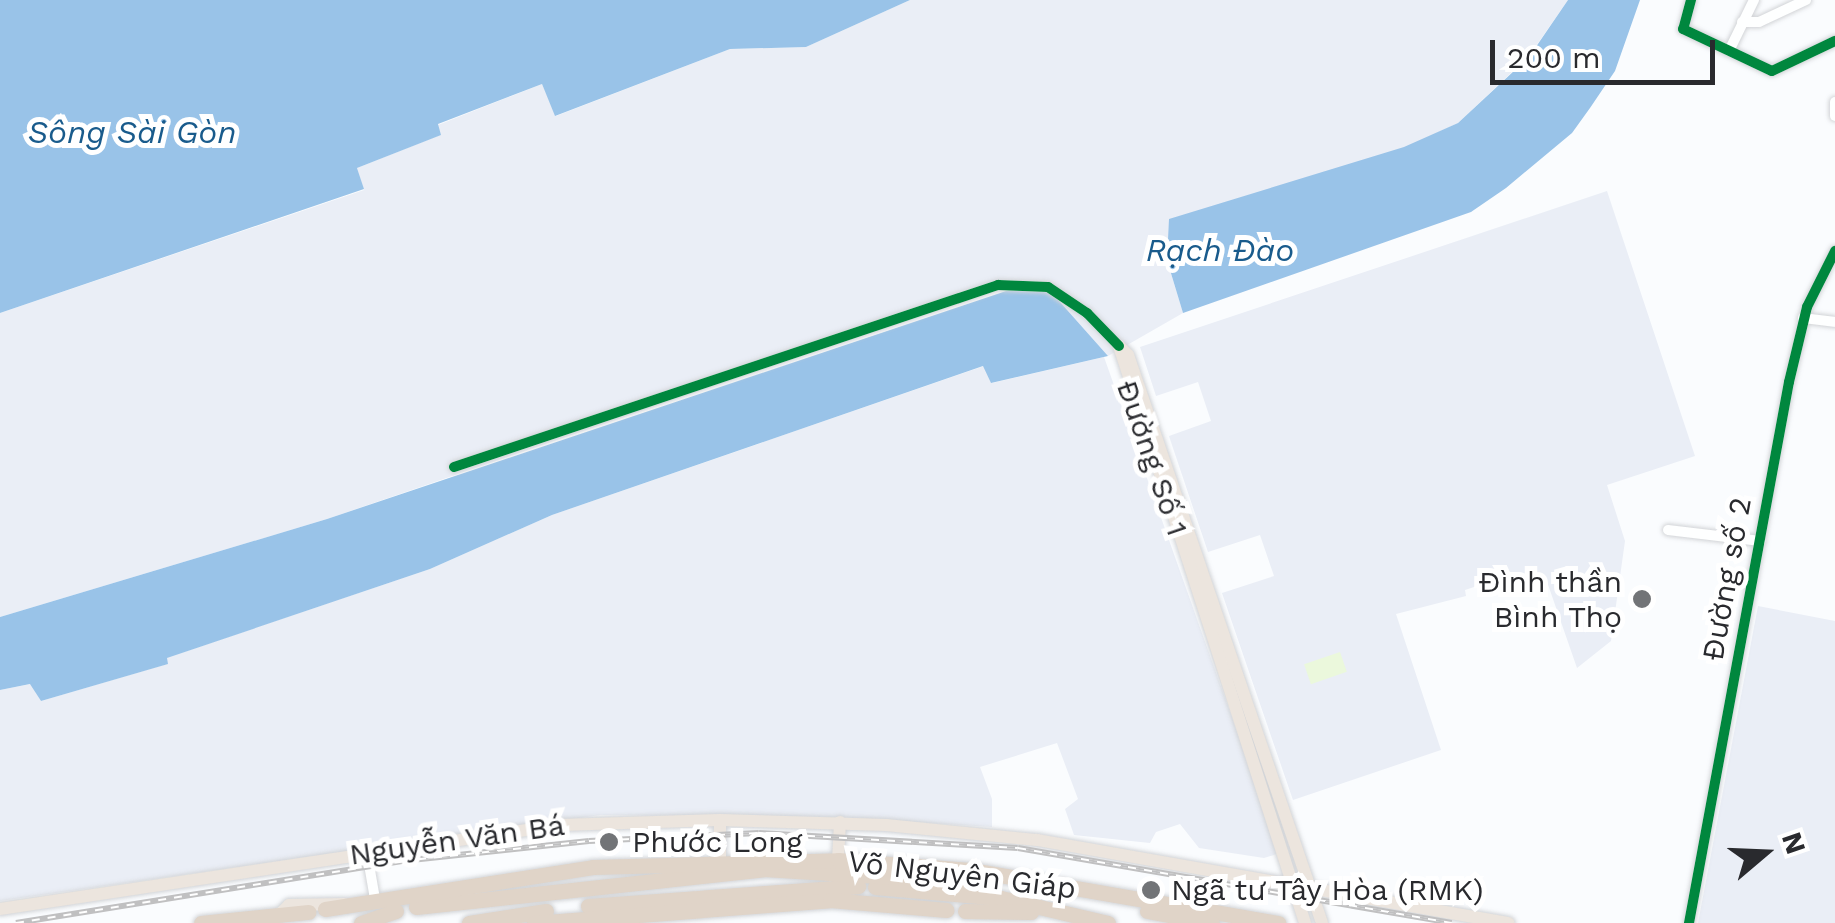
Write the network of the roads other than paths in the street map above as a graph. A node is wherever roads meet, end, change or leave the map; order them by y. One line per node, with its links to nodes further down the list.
1 (1691, 0): 6 (street)
2 (1754, 0): 4 (street)
3 (1806, 0): 4 (street)
4 (1742, 22): 6 (street)
5 (1835, 41): 6 (street)
6 (1729, 51)
7 (1835, 102): 8 (street)
8 (1835, 116)
9 (1835, 251): 10 (street, Đường số 2)
10 (1804, 318): 11 (street); 15 (street, Đường số 2)
11 (1835, 322)
12 (1119, 346): 13 (street); 24 (main road, Đường Số 1)
13 (454, 468)
14 (1668, 530): 15 (street)
15 (1760, 540): 50 (street, Đường số 2)
16 (720, 820): 17 (main road, Nguyễn Văn Bá); 18 (main road, Nguyễn Văn Bá); 21 (main road)
17 (840, 822): 20 (main road); 24 (main road, Nguyễn Văn Bá)
18 (368, 852): 27 (street); 31 (main road, Nguyễn Văn Bá)
19 (781, 859): 20 (highway, Võ Nguyên Giáp); 21 (highway, Võ Nguyên Giáp); 22 (highway)
20 (838, 860): 46 (highway, Võ Nguyên Giáp)
21 (720, 867): 22 (highway, Võ Nguyên Giáp); 23 (highway, Võ Nguyên Giáp); 26 (highway, Võ Nguyên Giáp)
22 (764, 869): 45 (highway, Võ Nguyên Giáp)
23 (443, 886): 26 (highway); 27 (highway, Võ Nguyên Giáp)
24 (1305, 886): 47 (main road, Đường Số 1); 48 (main road, Đường Số 1); 49 (main road, Nguyễn Văn Bá)
25 (812, 891): 28 (highway); 34 (highway, Võ Nguyên Giáp); 41 (highway, Võ Nguyên Giáp)
26 (489, 896): 30 (highway, Võ Nguyên Giáp)
27 (375, 899): 29 (highway, Võ Nguyên Giáp)
28 (830, 900): 32 (highway, Võ Nguyên Giáp); 42 (highway, Võ Nguyên Giáp)
29 (346, 905): 37 (highway, Võ Nguyên Giáp); 37 (main road, Võ Nguyên Giáp)
30 (416, 907)
31 (0, 908)
32 (929, 908): 33 (highway, Võ Nguyên Giáp); 36 (main road, Võ Nguyên Giáp)
33 (947, 910)
34 (1040, 910): 36 (highway); 44 (highway, Võ Nguyên Giáp)
35 (396, 911): 40 (highway)
36 (972, 914): 43 (highway)
37 (271, 920): 38 (highway, Võ Nguyên Giáp)
38 (210, 922): 39 (highway, Võ Nguyên Giáp)
39 (201, 923)
40 (361, 923)
41 (469, 923)
42 (534, 923)
43 (1013, 923)
44 (1108, 923)
45 (1212, 923)
46 (1278, 923)
47 (1305, 923)
48 (1322, 923)
49 (1510, 923)
50 (1689, 923)

